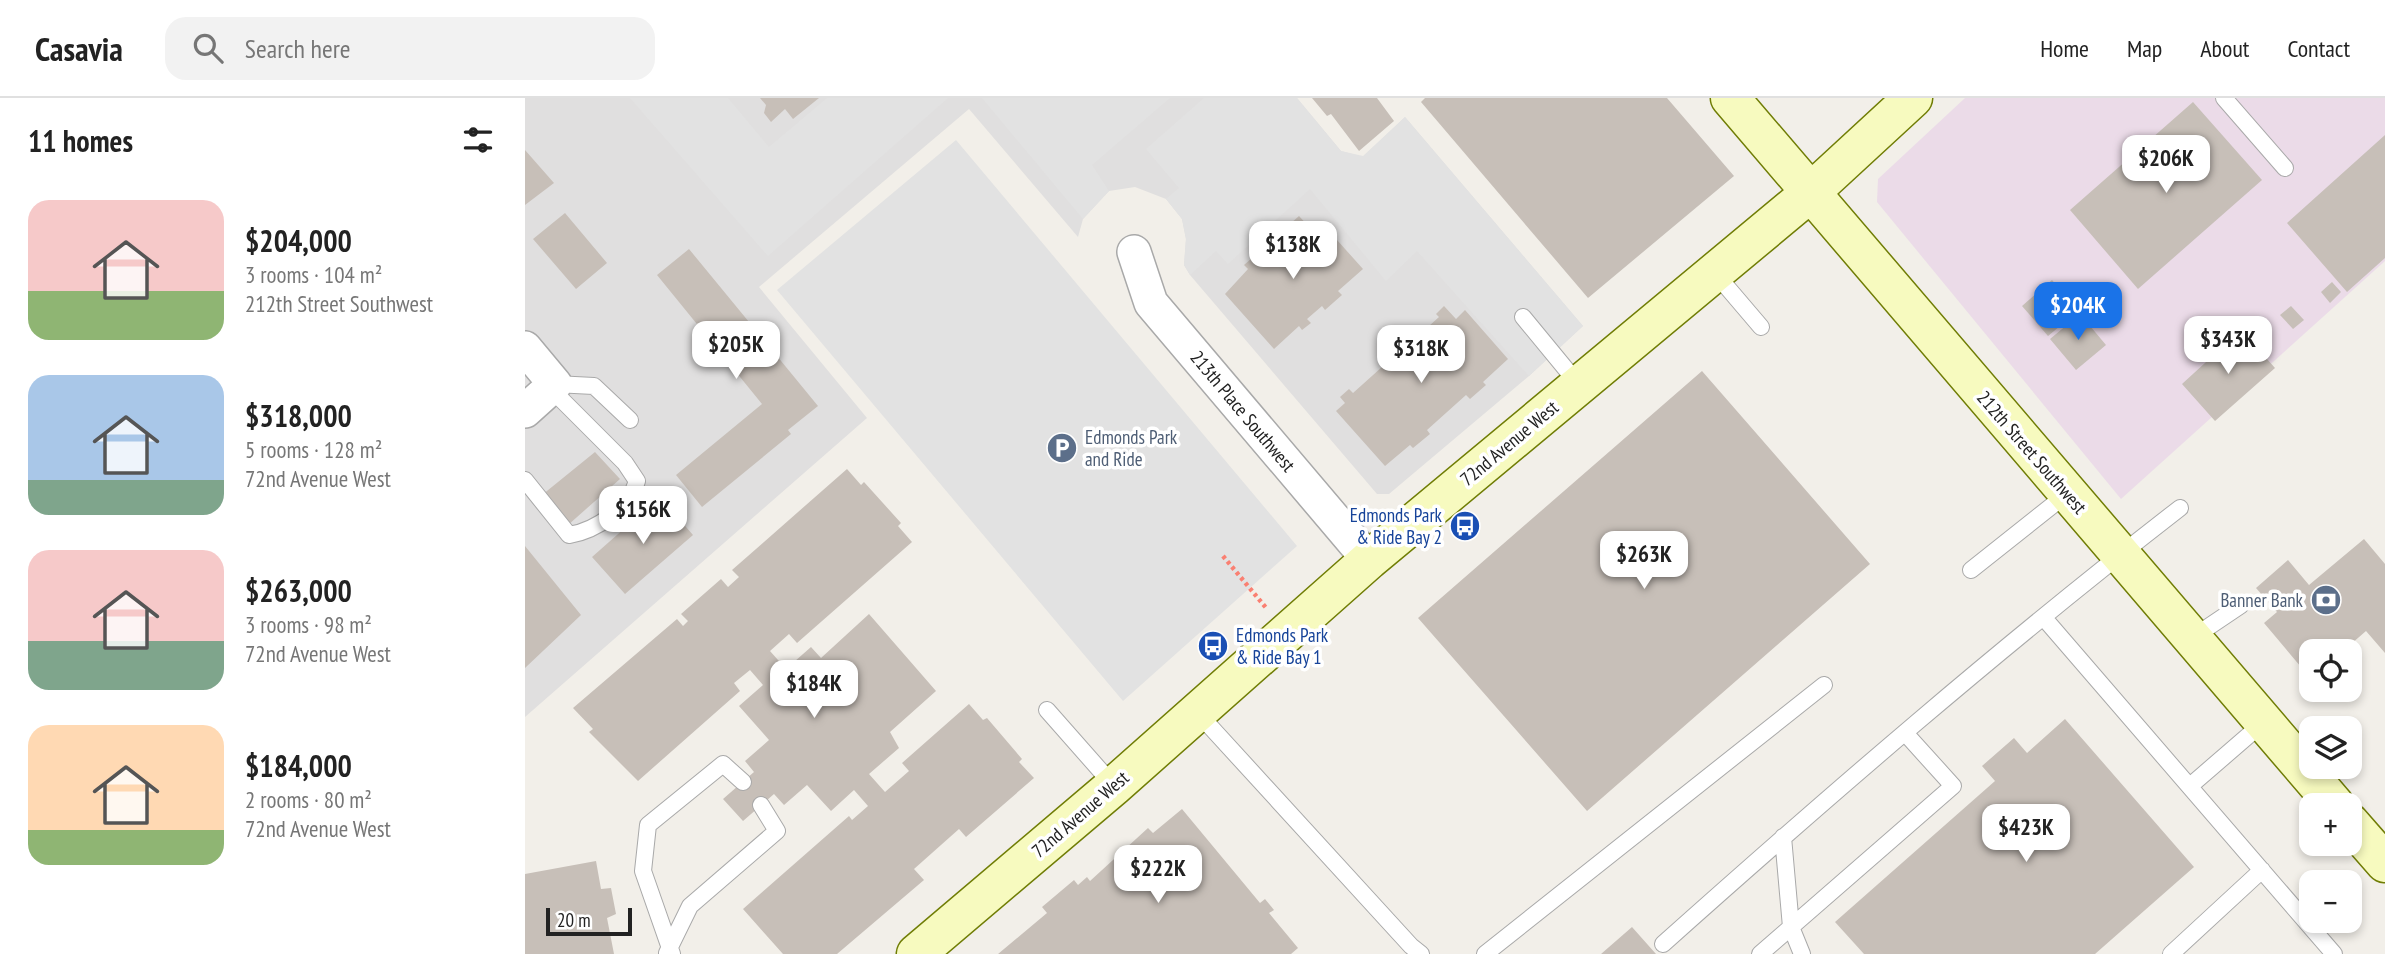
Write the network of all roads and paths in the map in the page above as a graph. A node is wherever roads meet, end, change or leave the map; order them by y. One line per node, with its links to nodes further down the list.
1 (1730, 98): 5 (street, 212th Street Southwest)
2 (1913, 98): 5 (street, 72nd Avenue West)
3 (2224, 98): 4 (lane)
4 (2285, 168)
5 (1810, 193): 7 (street, 72nd Avenue West); 16 (street, 212th Street Southwest)
6 (1134, 252): 20 (street, 213th Place Southwest)
7 (1715, 272): 9 (lane); 11 (street, 72nd Avenue West)
8 (1523, 317): 11 (lane)
9 (1761, 327)
10 (525, 348): 12 (street)
11 (1579, 385): 20 (street, 72nd Avenue West)
12 (552, 386): 13 (street); 14 (lane); 15 (lane)
13 (525, 411)
14 (630, 420)
15 (525, 481)
16 (2068, 493): 18 (street, 212th Street Southwest); 21 (lane)
17 (2180, 508): 18 (lane)
18 (2120, 554): 23 (lane); 25 (street, 212th Street Southwest)
19 (1223, 556): 24 (path)
20 (1369, 560): 24 (street, 72nd Avenue West)
21 (1971, 570)
22 (2241, 605): 25 (lane)
23 (2044, 618): 30 (lane); 33 (lane)
24 (1287, 632): 28 (street, 72nd Avenue West)
25 (2192, 638): 29 (street, 212th Street Southwest)
26 (1824, 685): 45 (lane)
27 (1047, 710): 32 (lane)
28 (1197, 712): 32 (street, 72nd Avenue West); 44 (lane)
29 (2264, 722): 33 (lane); 34 (street, 212th Street Southwest)
30 (1906, 734): 36 (lane); 40 (lane)
31 (743, 782): 43 (lane)
32 (1114, 786): 42 (street, 72nd Avenue West)
33 (2190, 786): 39 (lane)
34 (2325, 793)
35 (761, 806): 43 (lane)
36 (1783, 837): 40 (lane); 41 (lane)
37 (2362, 837): 38 (street)
38 (2385, 863)
39 (2262, 870): 48 (lane); 49 (lane)
40 (1791, 927): 46 (lane); 47 (lane)
41 (1663, 944)
42 (924, 951)
43 (670, 953)
44 (1421, 954)
45 (1485, 954)
46 (1760, 954)
47 (1802, 954)
48 (2171, 954)
49 (2335, 954)

